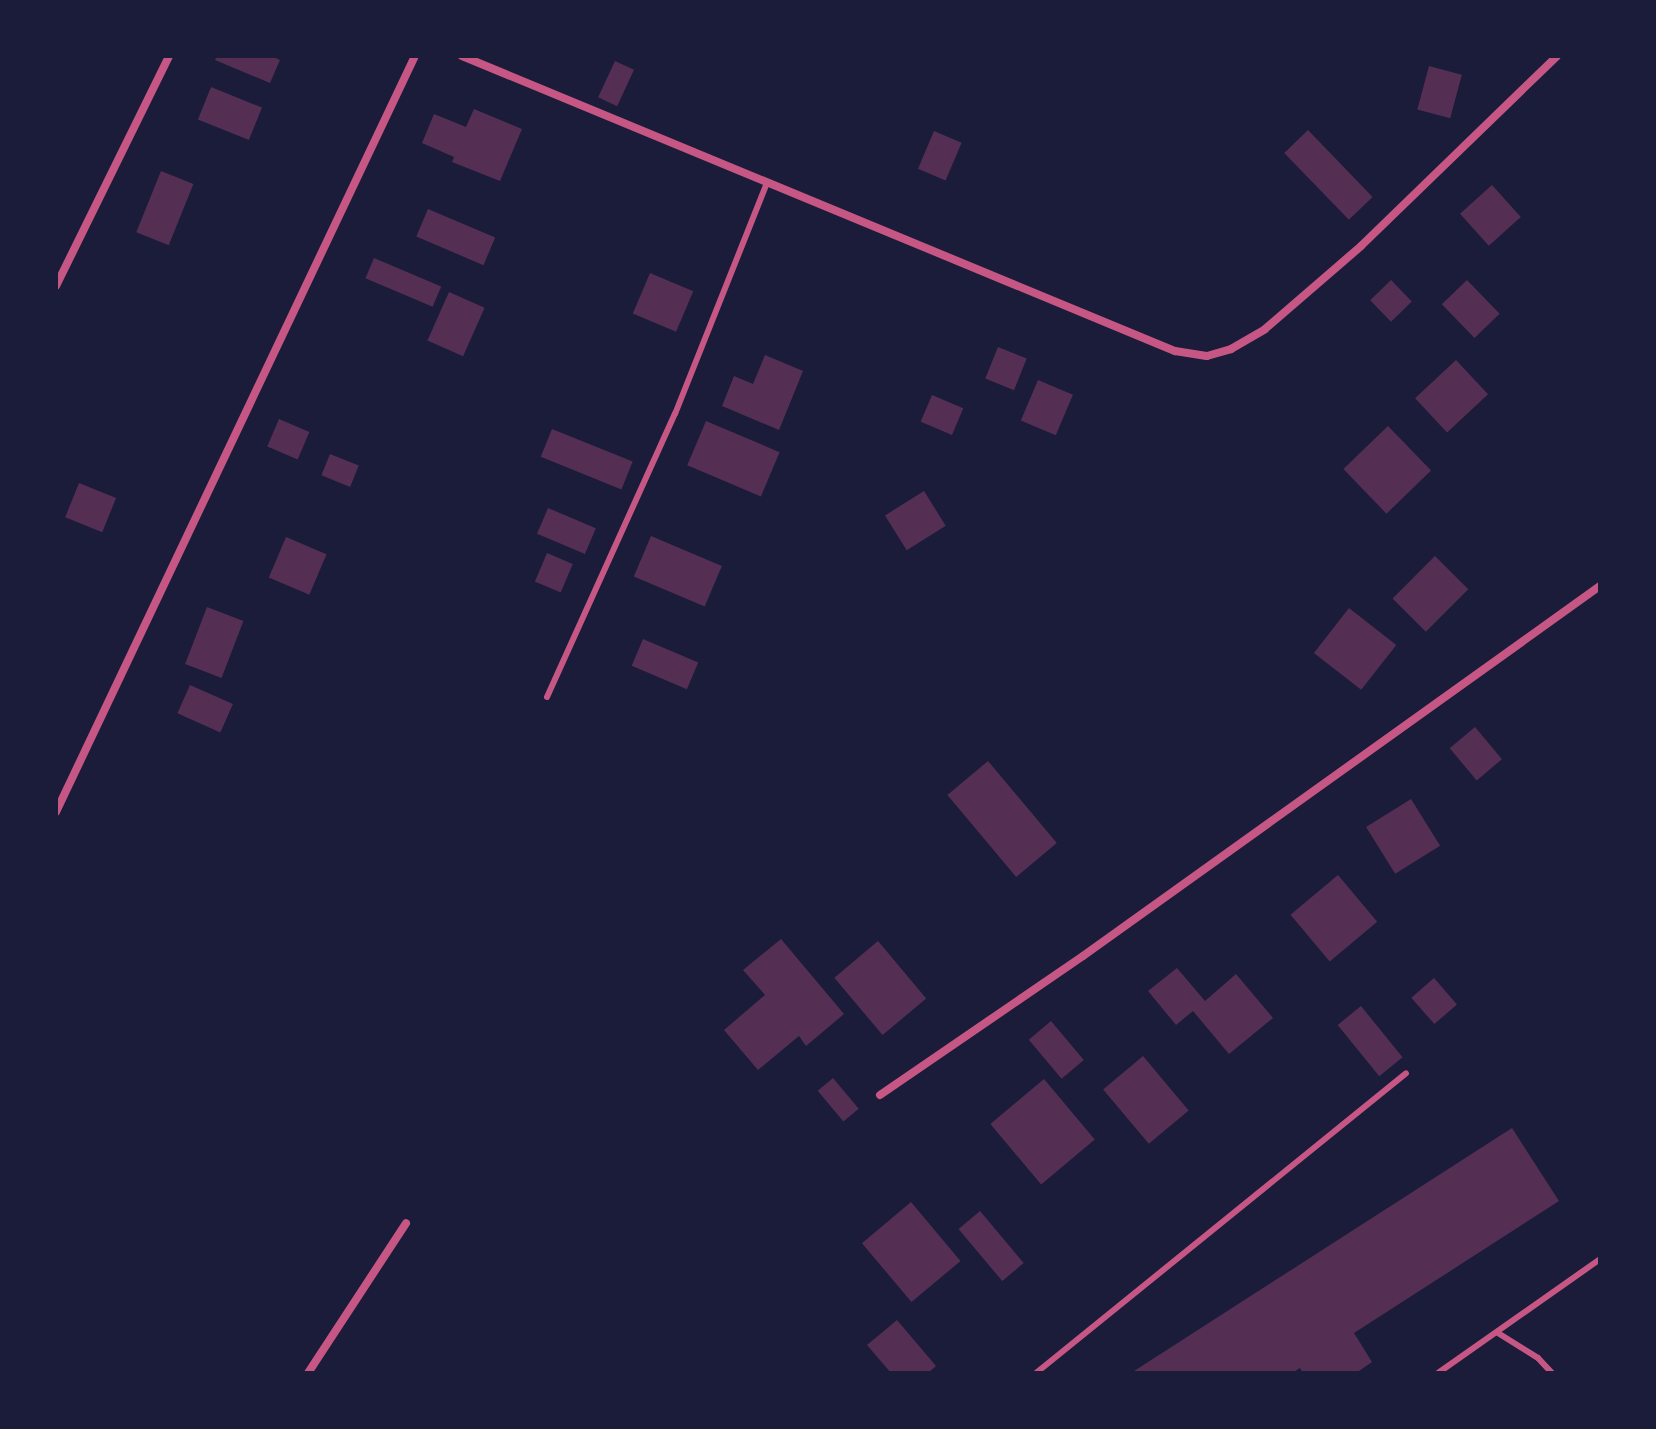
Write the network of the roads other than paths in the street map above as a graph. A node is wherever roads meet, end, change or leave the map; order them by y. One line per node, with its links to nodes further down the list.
1 (169, 56): 6 (street)
2 (415, 56): 9 (street)
3 (464, 56): 5 (street)
4 (1557, 56): 5 (street)
5 (766, 185): 8 (lane)
6 (56, 286)
7 (1600, 586): 11 (street)
8 (547, 697)
9 (56, 812)
10 (1406, 1073): 16 (lane)
11 (880, 1095)
12 (406, 1223): 15 (street)
13 (1600, 1259): 14 (lane)
14 (1498, 1333): 17 (lane); 18 (lane)
15 (308, 1373)
16 (1036, 1373)
17 (1438, 1373)
18 (1552, 1373)

